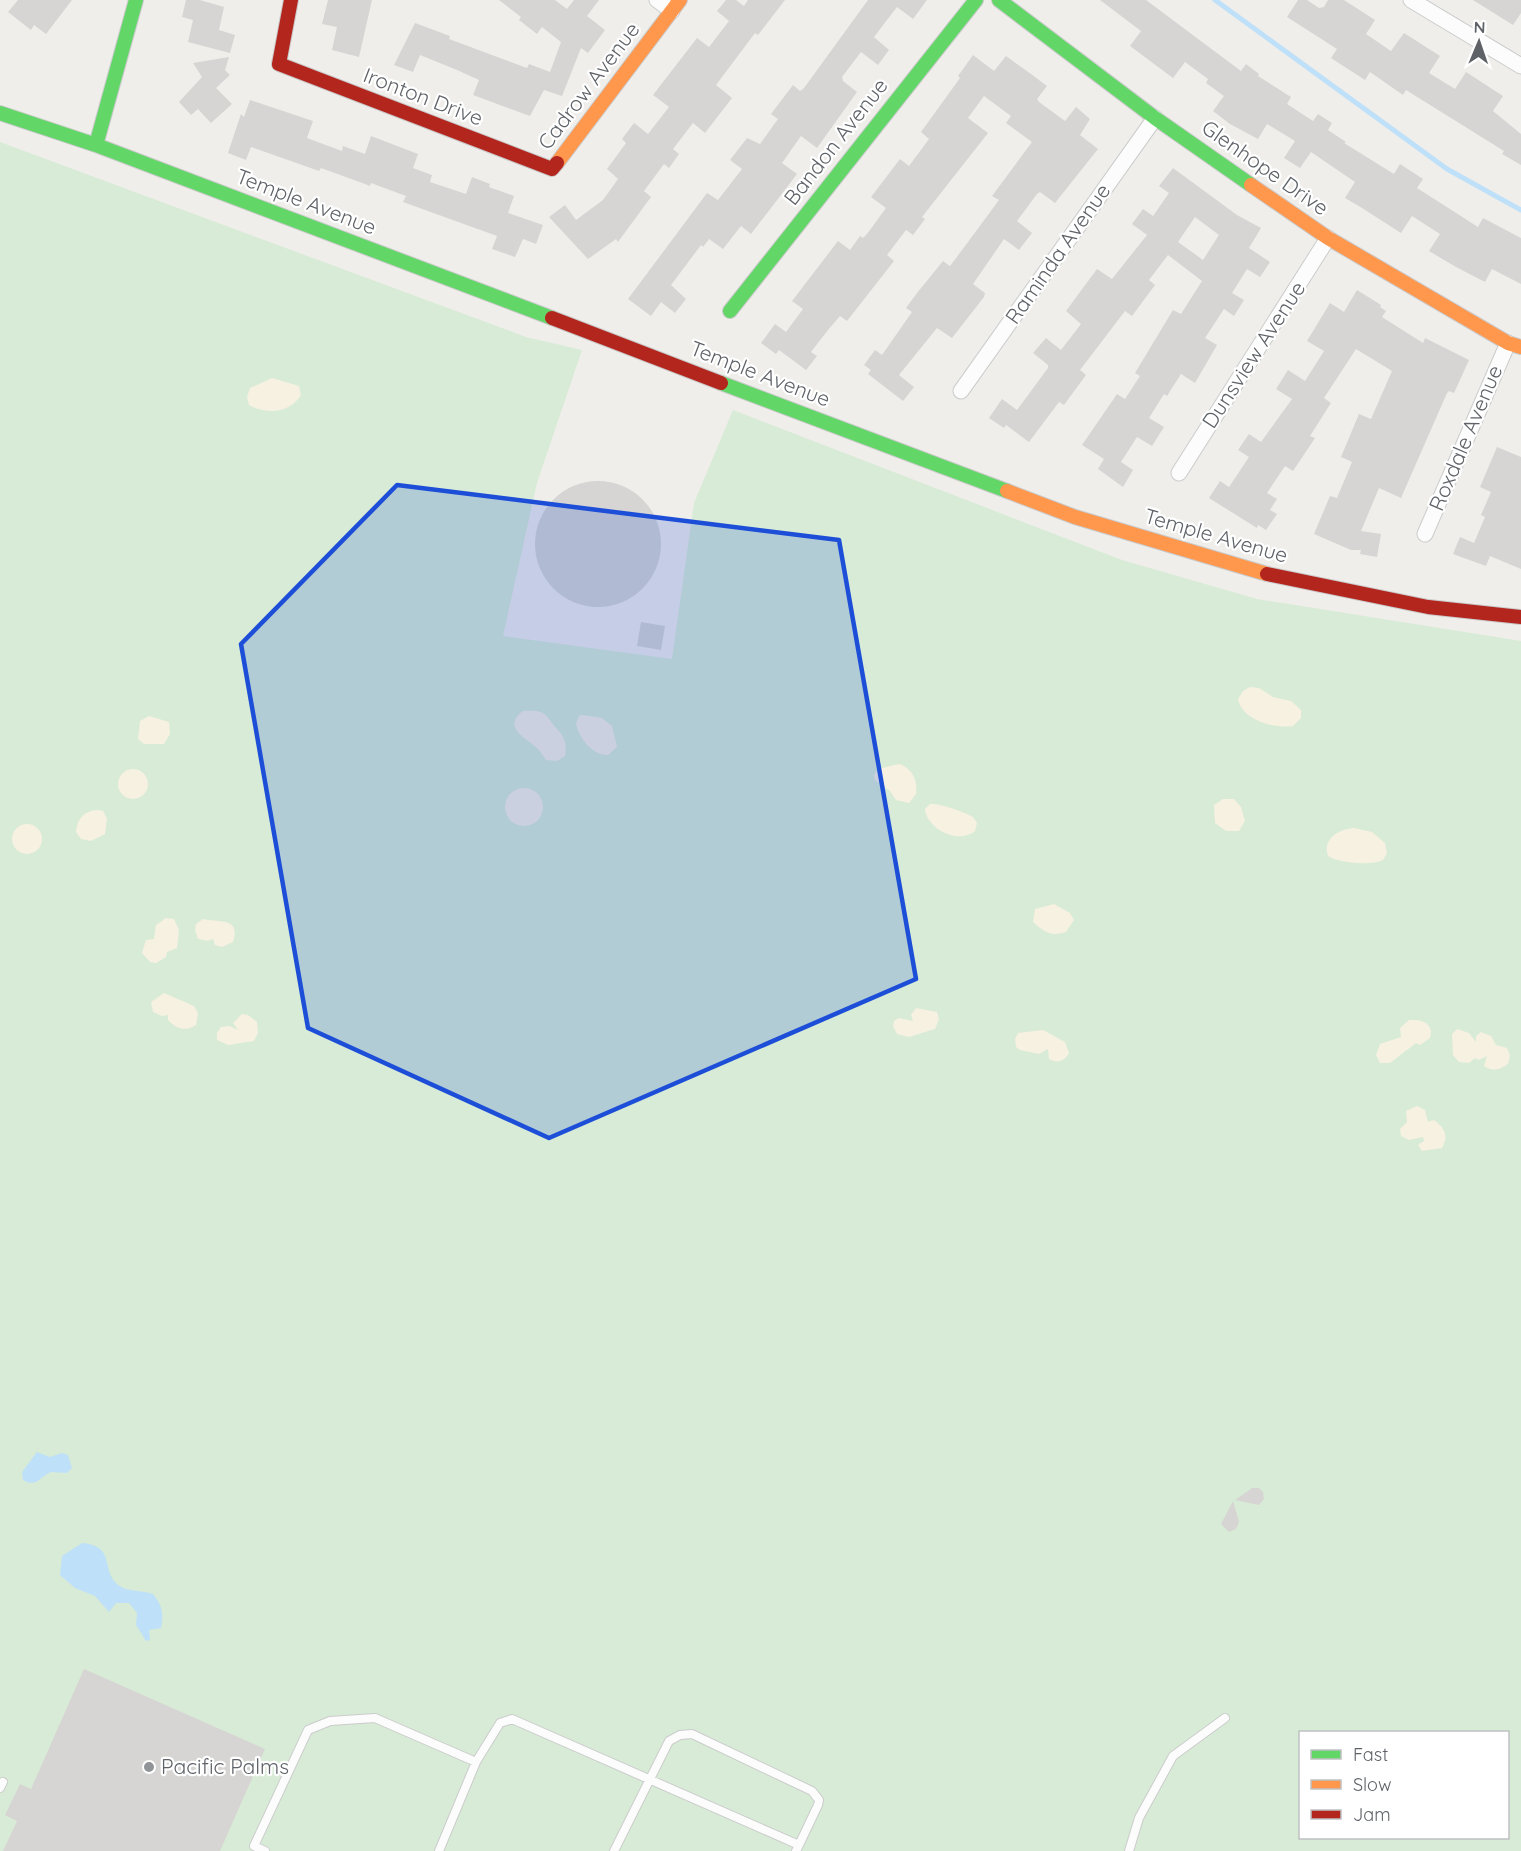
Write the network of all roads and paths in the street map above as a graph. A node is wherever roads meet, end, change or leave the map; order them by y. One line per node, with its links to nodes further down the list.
1 (136, 0): 11 (main road)
2 (291, 0): 12 (main road, Ironton Drive)
3 (657, 0): 7 (street)
4 (976, 0): 14 (main road, Bandon Avenue)
5 (999, 0): 10 (main road, Glenhope Drive)
6 (1411, 0): 8 (street)
7 (676, 5): 12 (main road, Cadrow Avenue)
8 (1521, 66)
9 (0, 113): 11 (main road, Temple Avenue)
10 (1155, 118): 13 (main road, Glenhope Drive); 16 (street, Raminda Avenue)
11 (96, 146): 19 (main road, Temple Avenue)
12 (552, 169)
13 (1329, 238): 15 (main road, Glenhope Drive); 17 (street, Dunsview Avenue)
14 (730, 311)
15 (1514, 345): 18 (street, Roxdale Avenue)
16 (961, 391)
17 (1179, 473)
18 (1425, 534)
19 (1521, 617)
20 (1224, 1718): 27 (lane)
21 (476, 1762): 22 (lane); 24 (lane); 25 (lane)
22 (650, 1780): 23 (lane); 23 (lane); 26 (lane)
23 (798, 1848)
24 (265, 1851)
25 (440, 1851)
26 (614, 1851)
27 (1129, 1851)

